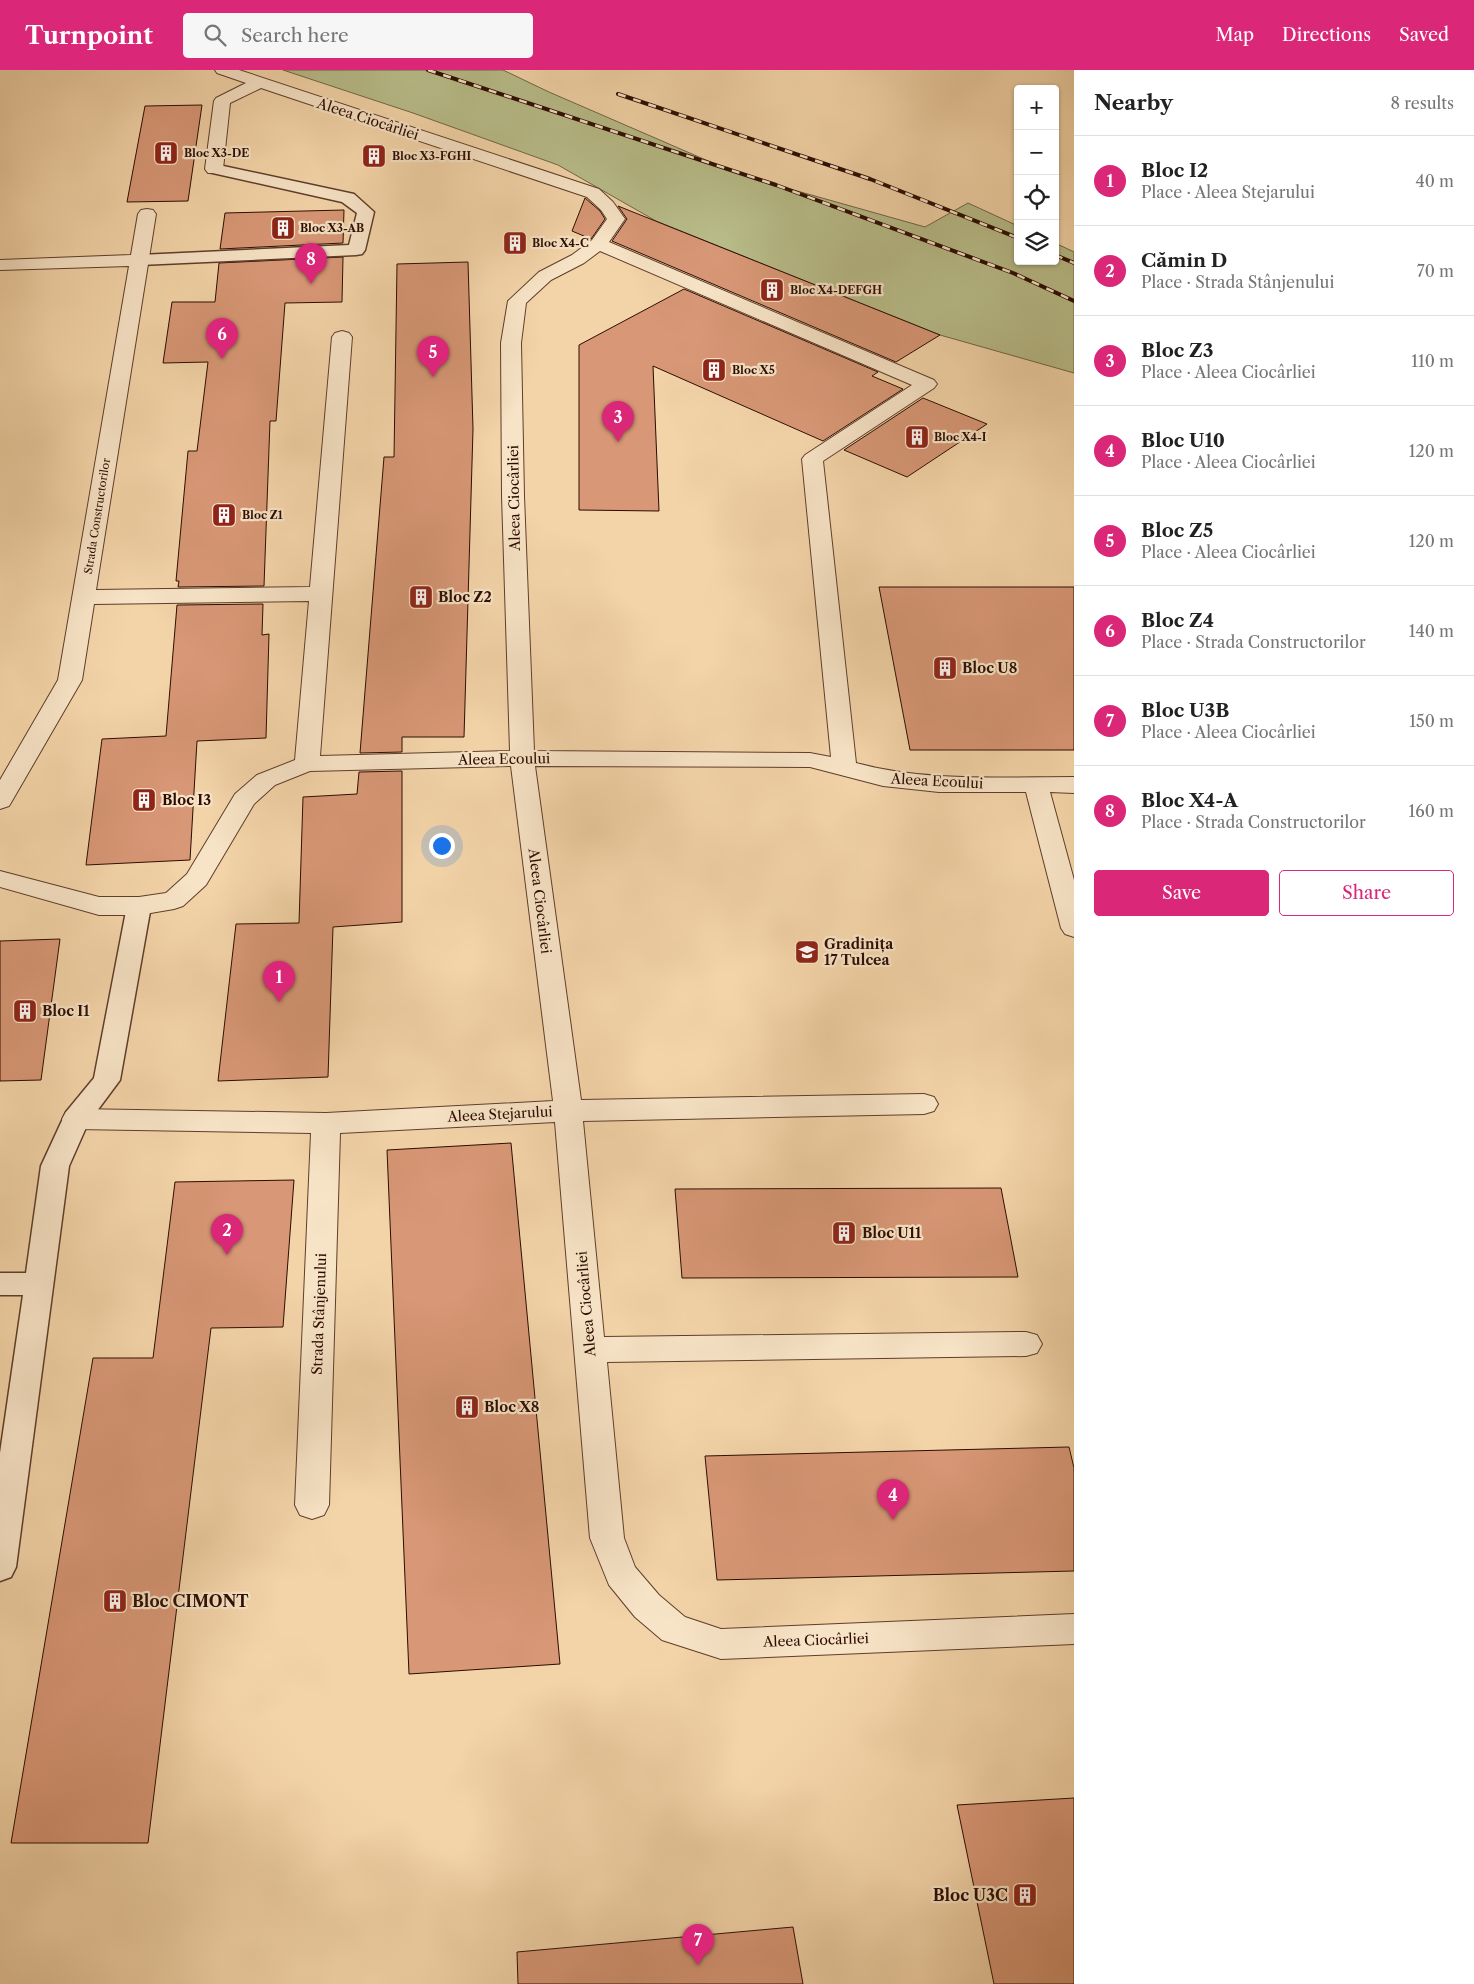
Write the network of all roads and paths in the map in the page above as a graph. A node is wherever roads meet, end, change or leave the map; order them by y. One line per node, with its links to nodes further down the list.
1 (223, 70): 2 (street, Aleea Ciocârliei)
2 (258, 83): 3 (street); 5 (street, Aleea Ciocârliei)
3 (214, 168): 6 (lane)
4 (148, 214): 6 (street, Strada Constructorilor)
5 (598, 244): 11 (street, Aleea Ciocârliei); 13 (street)
6 (140, 260): 7 (street); 10 (street, Strada Constructorilor)
7 (0, 266)
8 (342, 337): 9 (street)
9 (320, 594): 10 (street); 12 (street)
10 (84, 597): 16 (street, Strada Constructorilor)
11 (522, 758): 12 (street, Aleea Ecoului); 13 (street, Aleea Ecoului); 21 (street, Aleea Ciocârliei)
12 (307, 764): 18 (street, Aleea Ecoului)
13 (844, 766): 15 (street, Aleea Ecoului)
14 (1074, 784): 15 (street, Aleea Ecoului)
15 (1036, 785): 19 (street)
16 (0, 802)
17 (0, 880): 18 (street, Aleea Ecoului)
18 (139, 906): 22 (lane)
19 (1074, 928)
20 (924, 1104): 21 (street, Aleea Stejarului)
21 (568, 1111): 23 (street, Aleea Stejarului); 27 (street, Aleea Ciocârliei)
22 (76, 1119): 23 (street, Aleea Stejarului); 25 (lane)
23 (326, 1123): 28 (street, Strada Stânjenului)
24 (0, 1284): 25 (lane)
25 (38, 1284): 29 (lane)
26 (1026, 1344): 27 (street)
27 (591, 1350): 30 (street, Aleea Ciocârliei)
28 (312, 1505)
29 (0, 1567)
30 (1074, 1629)

